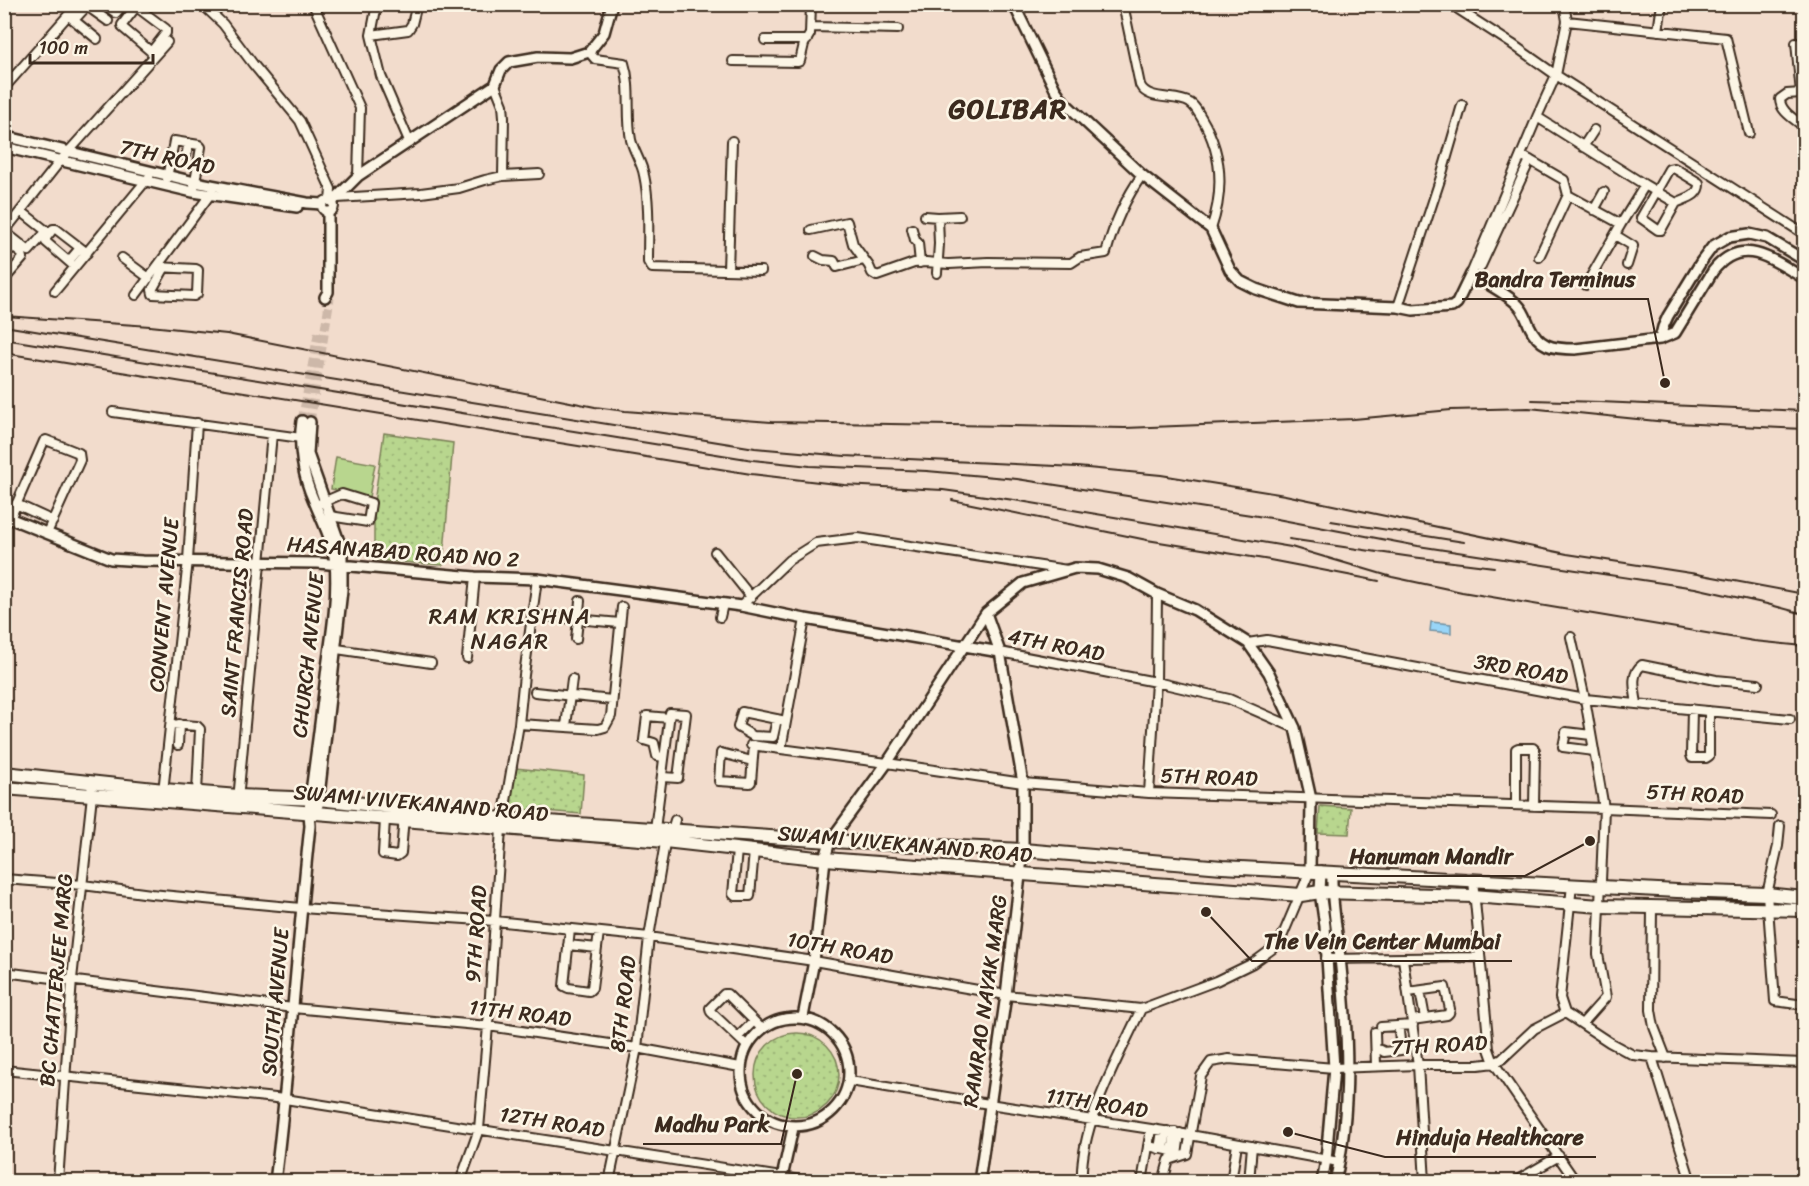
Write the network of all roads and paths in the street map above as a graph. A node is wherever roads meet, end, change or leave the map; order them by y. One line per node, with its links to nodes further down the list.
1 (104, 4): 2 (street)
2 (123, 4)
3 (202, 4): 65 (street)
4 (313, 4): 54 (street)
5 (377, 4): 21 (street)
6 (417, 4): 21 (street)
7 (612, 4): 27 (street)
8 (811, 4): 18 (street)
9 (1011, 4): 53 (street)
10 (1123, 4): 74 (street)
11 (1450, 4): 31 (street)
12 (1564, 4): 17 (street)
13 (1662, 4): 20 (street)
14 (81, 11): 15 (street); 16 (street)
15 (71, 18): 22 (street); 32 (street)
16 (108, 21)
17 (1568, 21): 20 (street); 31 (street)
18 (811, 27): 19 (street); 24 (street)
19 (898, 29)
20 (1658, 31): 40 (street)
21 (371, 35): 44 (street)
22 (97, 39)
23 (765, 40): 24 (street)
24 (807, 40): 29 (street)
25 (167, 42): 28 (street)
26 (1796, 43): 35 (street)
27 (589, 52): 33 (street); 94 (street)
28 (153, 53): 28 (street); 48 (street)
29 (733, 61)
30 (5, 73): 32 (street)
31 (1556, 75): 37 (street); 77 (street)
32 (13, 78): 34 (street)
33 (495, 85): 44 (street); 55 (street)
34 (4, 88)
35 (1803, 93): 38 (street)
36 (1462, 105): 105 (street)
37 (1537, 117): 46 (street); 47 (street)
38 (1804, 127)
39 (1594, 130): 46 (street)
40 (1749, 133)
41 (4, 136): 48 (street, 7TH ROAD)
42 (732, 141): 94 (street)
43 (189, 143): 49 (street); 57 (street); 59 (street)
44 (410, 143): 54 (street)
45 (4, 147): 48 (street)
46 (1583, 147): 58 (street)
47 (1521, 155): 50 (street); 97 (street)
48 (64, 156): 51 (street, 7TH ROAD); 56 (street); 67 (street)
49 (186, 156)
50 (1530, 160): 63 (street); 93 (street)
51 (153, 172): 56 (street); 57 (street, 7TH ROAD)
52 (539, 174): 55 (street)
53 (1142, 175): 74 (street); 89 (street)
54 (358, 176): 65 (street)
55 (503, 176): 65 (street)
56 (146, 181): 57 (street); 82 (street)
57 (166, 181): 59 (street)
58 (1645, 185): 61 (street); 72 (street)
59 (194, 187): 60 (street)
60 (213, 191): 65 (street); 92 (street)
61 (1656, 191): 64 (street); 64 (street); 64 (street)
62 (1604, 192): 66 (street)
63 (1568, 195): 66 (street); 84 (street)
64 (1676, 203)
65 (329, 204): 104 (street)
66 (1594, 210): 72 (street)
67 (21, 211): 70 (street); 81 (street)
68 (926, 216): 71 (street)
69 (960, 216): 71 (street)
70 (7, 218): 76 (street)
71 (938, 218): 89 (street)
72 (1621, 224): 79 (street)
73 (912, 229): 88 (street)
74 (1211, 229): 105 (street)
75 (811, 230): 86 (street)
76 (4, 232): 81 (street)
77 (1804, 234)
78 (29, 235): 81 (street)
79 (1615, 235): 91 (street); 101 (street)
80 (4, 240): 100 (street)
81 (38, 242)
82 (83, 250): 90 (street); 90 (street)
83 (815, 256): 86 (street)
84 (1539, 257)
85 (122, 258): 98 (street)
86 (864, 260): 88 (street)
87 (1804, 260): 106 (street)
88 (920, 263): 89 (street)
89 (938, 263): 96 (street)
90 (72, 264): 103 (street)
91 (1626, 265)
92 (161, 267): 98 (street); 102 (street); 102 (street)
93 (1480, 268)
94 (728, 270): 95 (street)
95 (761, 272)
96 (937, 273)
97 (1471, 274): 105 (street); 106 (street)
98 (149, 278): 102 (street)
99 (1804, 278): 106 (street)
100 (4, 280)
101 (1586, 285)
102 (153, 288)
103 (55, 291)
104 (328, 296)
105 (1398, 307)
106 (1660, 339)
107 (113, 412): 108 (street)
108 (197, 423): 109 (street); 118 (street, CONVENT AVENUE)
109 (272, 434): 110 (street); 119 (street, SAINT FRANCIS ROAD)
110 (301, 438): 111 (street, CHURCH AVENUE); 111 (street, CHURCH AVENUE)
111 (320, 503): 113 (street); 113 (street); 120 (street, CHURCH AVENUE)
112 (16, 504): 114 (street); 115 (street); 115 (street)
113 (330, 516): 120 (street)
114 (7, 517): 116 (street, HASANABAD ROAD NO 2)
115 (53, 521): 116 (street)
116 (47, 533): 118 (street, HASANABAD ROAD NO 2)
117 (715, 552): 125 (street)
118 (188, 560): 119 (street, HASANABAD ROAD NO 2); 158 (street, CONVENT AVENUE)
119 (261, 562): 120 (street, HASANABAD ROAD NO 2); 183 (street, SAINT FRANCIS ROAD)
120 (339, 565): 122 (street, HASANABAD ROAD NO 2); 140 (street); 181 (street, CHURCH AVENUE)
121 (1069, 570): 124 (street); 125 (street); 130 (street)
122 (475, 577): 123 (street, HASANABAD ROAD NO 2); 142 (street)
123 (537, 579): 127 (street, HASANABAD ROAD NO 2); 159 (street, 9TH ROAD)
124 (1157, 594): 138 (street); 145 (street)
125 (751, 597): 128 (street)
126 (580, 602): 133 (street)
127 (723, 604): 128 (street, HASANABAD ROAD NO 2); 132 (street)
128 (741, 606): 134 (street, HASANABAD ROAD NO 2)
129 (622, 607): 135 (street)
130 (986, 613): 139 (street); 141 (street, RAMRAO NAYAK MARG)
131 (543, 616): 133 (street)
132 (720, 617)
133 (578, 619): 135 (street); 137 (street)
134 (805, 619): 139 (street, 4TH ROAD); 157 (street)
135 (621, 623): 150 (street)
136 (1571, 637): 149 (street)
137 (576, 639)
138 (1248, 643): 149 (street, 3RD ROAD); 161 (street)
139 (963, 647): 141 (street, 4TH ROAD); 172 (street)
140 (337, 649): 143 (street); 181 (street)
141 (1000, 652): 145 (street, 4TH ROAD); 175 (street, RAMRAO NAYAK MARG)
142 (467, 658)
143 (432, 663)
144 (572, 679): 148 (street)
145 (1156, 682): 161 (street, 4TH ROAD); 179 (street)
146 (1758, 684): 151 (street)
147 (535, 692): 148 (street)
148 (570, 695): 150 (street); 160 (street)
149 (1585, 699): 151 (street, 3RD ROAD); 162 (street)
150 (612, 700): 160 (street)
151 (1637, 704): 152 (street, 3RD ROAD)
152 (1692, 709): 153 (street, 3RD ROAD); 153 (street)
153 (1709, 711): 156 (street, 3RD ROAD)
154 (669, 718): 164 (street, 8TH ROAD); 167 (street); 170 (street)
155 (777, 719): 157 (street); 163 (street); 163 (street)
156 (1791, 719)
157 (786, 721): 168 (street)
158 (175, 724): 165 (street); 178 (street); 180 (street, CONVENT AVENUE)
159 (519, 724): 160 (street); 191 (street, 9TH ROAD)
160 (566, 726)
161 (1295, 728): 182 (street)
162 (1591, 735): 169 (street); 169 (street)
163 (759, 736): 166 (street)
164 (666, 744): 167 (street); 170 (street, 8TH ROAD)
165 (178, 745)
166 (754, 745): 168 (street, 5TH ROAD); 171 (street)
167 (682, 747): 174 (street)
168 (781, 749): 172 (street, 5TH ROAD)
169 (1591, 750): 186 (street)
170 (664, 757): 174 (street, 8TH ROAD)
171 (752, 761): 171 (street)
172 (887, 763): 175 (street, 5TH ROAD); 195 (street)
173 (4, 773): 177 (main road, SWAMI VIVEKANAND ROAD)
174 (662, 777): 193 (street, 8TH ROAD)
175 (1023, 783): 179 (street, 5TH ROAD); 198 (street, RAMRAO NAYAK MARG)
176 (4, 788): 177 (main road, SWAMI VIVEKANAND ROAD)
177 (92, 789): 180 (main road, SWAMI VIVEKANAND ROAD); 205 (street, BC CHATTERJEE MARG)
178 (197, 793): 180 (main road, SWAMI VIVEKANAND ROAD); 183 (main road, SWAMI VIVEKANAND ROAD)
179 (1149, 794): 182 (street, 5TH ROAD)
180 (163, 796): 183 (main road, SWAMI VIVEKANAND ROAD)
181 (314, 799): 183 (main road, SWAMI VIVEKANAND ROAD); 187 (street, CHURCH AVENUE); 188 (main road, SWAMI VIVEKANAND ROAD)
182 (1311, 799): 184 (street, 5TH ROAD); 201 (street)
183 (238, 801): 187 (main road, SWAMI VIVEKANAND ROAD)
184 (1516, 805): 185 (street, 5TH ROAD); 185 (street)
185 (1534, 806): 186 (street, 5TH ROAD)
186 (1604, 808): 189 (street, 5TH ROAD); 207 (street)
187 (313, 814): 190 (main road, SWAMI VIVEKANAND ROAD); 216 (street, SOUTH AVENUE)
188 (404, 815): 190 (main road, SWAMI VIVEKANAND ROAD); 190 (street); 191 (main road, SWAMI VIVEKANAND ROAD)
189 (1771, 815)
190 (385, 819)
191 (502, 824): 193 (main road, SWAMI VIVEKANAND ROAD); 219 (street, 9TH ROAD)
192 (1780, 826): 209 (street)
193 (667, 830): 194 (main road, SWAMI VIVEKANAND ROAD); 196 (main road, SWAMI VIVEKANAND ROAD); 222 (street, 8TH ROAD)
194 (700, 832): 195 (main road, SWAMI VIVEKANAND ROAD); 196 (main road)
195 (830, 841): 198 (main road, SWAMI VIVEKANAND ROAD); 200 (street)
196 (699, 845): 197 (main road, SWAMI VIVEKANAND ROAD)
197 (737, 850): 199 (main road, SWAMI VIVEKANAND ROAD); 199 (street)
198 (1023, 850): 201 (main road, SWAMI VIVEKANAND ROAD); 202 (street, RAMRAO NAYAK MARG)
199 (754, 851): 200 (main road, SWAMI VIVEKANAND ROAD)
200 (825, 860): 202 (main road, SWAMI VIVEKANAND ROAD); 229 (street)
201 (1321, 871): 204 (main road, SWAMI VIVEKANAND ROAD); 208 (street); 210 (street, 10TH ROAD)
202 (1021, 874): 210 (main road, SWAMI VIVEKANAND ROAD); 234 (street, RAMRAO NAYAK MARG)
203 (4, 879): 205 (street, 10TH ROAD)
204 (1473, 880): 206 (main road, SWAMI VIVEKANAND ROAD); 211 (street)
205 (83, 885): 216 (street, 10TH ROAD); 231 (street, BC CHATTERJEE MARG)
206 (1572, 885): 207 (main road, SWAMI VIVEKANAND ROAD); 213 (street)
207 (1601, 887): 209 (main road, SWAMI VIVEKANAND ROAD); 214 (street)
208 (1326, 892): 210 (main road, SWAMI VIVEKANAND ROAD); 211 (main road, SWAMI VIVEKANAND ROAD); 226 (street); 228 (street)
209 (1767, 894): 212 (main road, SWAMI VIVEKANAND ROAD); 217 (street)
210 (1301, 895): 237 (street, 10TH ROAD)
211 (1473, 896): 213 (main road, SWAMI VIVEKANAND ROAD); 225 (street)
212 (1804, 898)
213 (1571, 903): 214 (main road, SWAMI VIVEKANAND ROAD); 238 (street)
214 (1600, 906): 215 (main road, SWAMI VIVEKANAND ROAD); 242 (street)
215 (1652, 907): 217 (main road, SWAMI VIVEKANAND ROAD); 254 (street)
216 (301, 908): 219 (street, 10TH ROAD); 236 (street, SOUTH AVENUE)
217 (1767, 909): 218 (main road, SWAMI VIVEKANAND ROAD); 235 (street)
218 (1804, 910)
219 (495, 921): 220 (street, 10TH ROAD); 243 (street, 9TH ROAD)
220 (570, 929): 221 (street, 10TH ROAD); 223 (street)
221 (599, 932): 222 (street, 10TH ROAD); 224 (street)
222 (649, 937): 229 (street, 10TH ROAD); 251 (street, 8TH ROAD)
223 (568, 945): 224 (street); 224 (street)
224 (597, 948)
225 (1480, 957): 227 (street); 255 (street)
226 (1326, 959): 228 (street); 261 (street)
227 (1403, 959): 228 (street); 233 (street)
228 (1340, 960): 260 (street)
229 (813, 961): 234 (street, 10TH ROAD); 239 (street)
230 (4, 972): 231 (street, 11TH ROAD)
231 (72, 979): 236 (street, 11TH ROAD); 263 (street, BC CHATTERJEE MARG)
232 (1420, 991): 233 (street); 240 (street); 240 (street)
233 (1408, 992): 244 (street)
234 (1006, 995): 237 (street, 10TH ROAD); 266 (street, RAMRAO NAYAK MARG)
235 (1804, 1005)
236 (293, 1008): 243 (street, 11TH ROAD); 265 (street, SOUTH AVENUE)
237 (1141, 1009): 267 (street)
238 (1565, 1013): 242 (street); 255 (street, 7TH ROAD)
239 (804, 1017): 245 (street); 264 (street)
240 (1425, 1018): 244 (street)
241 (754, 1021): 245 (street); 247 (street); 247 (street)
242 (1582, 1024): 253 (street)
243 (488, 1026): 251 (street, 11TH ROAD); 269 (street, 9TH ROAD)
244 (1413, 1026): 246 (street); 248 (street)
245 (761, 1028): 250 (street)
246 (1398, 1029): 249 (street); 252 (street)
247 (738, 1037): 250 (street)
248 (1416, 1044): 249 (street); 257 (street)
249 (1401, 1045): 252 (street)
250 (747, 1046): 259 (street)
251 (637, 1047): 259 (street, 11TH ROAD); 273 (street, 8TH ROAD)
252 (1381, 1049): 258 (street); 258 (street)
253 (1652, 1057): 254 (street); 297 (street)
254 (1666, 1058): 256 (street)
255 (1494, 1063): 257 (street, 7TH ROAD); 277 (street)
256 (1804, 1063)
257 (1418, 1065): 258 (street, 7TH ROAD); 294 (street)
258 (1383, 1066): 260 (street, 7TH ROAD)
259 (741, 1067): 268 (street)
260 (1346, 1067): 261 (street, 7TH ROAD); 279 (street)
261 (1334, 1068): 271 (street); 278 (street)
262 (4, 1070): 263 (street, 12TH ROAD)
263 (65, 1077): 265 (street, 12TH ROAD); 281 (street, BC CHATTERJEE MARG)
264 (850, 1081): 266 (street, 11TH ROAD); 268 (street)
265 (285, 1099): 269 (street, 12TH ROAD); 282 (street, SOUTH AVENUE)
266 (989, 1104): 267 (street, 11TH ROAD); 286 (street, RAMRAO NAYAK MARG)
267 (1091, 1120): 270 (street, 11TH ROAD); 287 (street)
268 (793, 1128): 280 (street)
269 (479, 1129): 273 (street, 12TH ROAD); 283 (street, 9TH ROAD)
270 (1166, 1131): 271 (street, 11TH ROAD); 275 (street); 275 (street); 275 (street)
271 (1190, 1135): 272 (street, 11TH ROAD); 275 (street)
272 (1237, 1144): 274 (street, 11TH ROAD); 276 (street)
273 (615, 1150): 280 (street, 12TH ROAD); 284 (street, 8TH ROAD)
274 (1249, 1150): 276 (street); 278 (street, 11TH ROAD); 291 (street)
275 (1164, 1151): 288 (street); 289 (street)
276 (1236, 1153): 290 (street)
277 (1559, 1156): 295 (street); 296 (street)
278 (1326, 1160): 279 (street, 11TH ROAD); 292 (street)
279 (1339, 1162): 293 (street)
280 (782, 1179): 285 (street, 12TH ROAD)
281 (58, 1182)
282 (275, 1182)
283 (460, 1182)
284 (609, 1182)
285 (813, 1182)
286 (979, 1182)
287 (1082, 1182)
288 (1142, 1182)
289 (1160, 1182)
290 (1231, 1182)
291 (1249, 1182)
292 (1322, 1182)
293 (1335, 1182)
294 (1425, 1182)
295 (1514, 1182)
296 (1576, 1182)
297 (1691, 1182)

